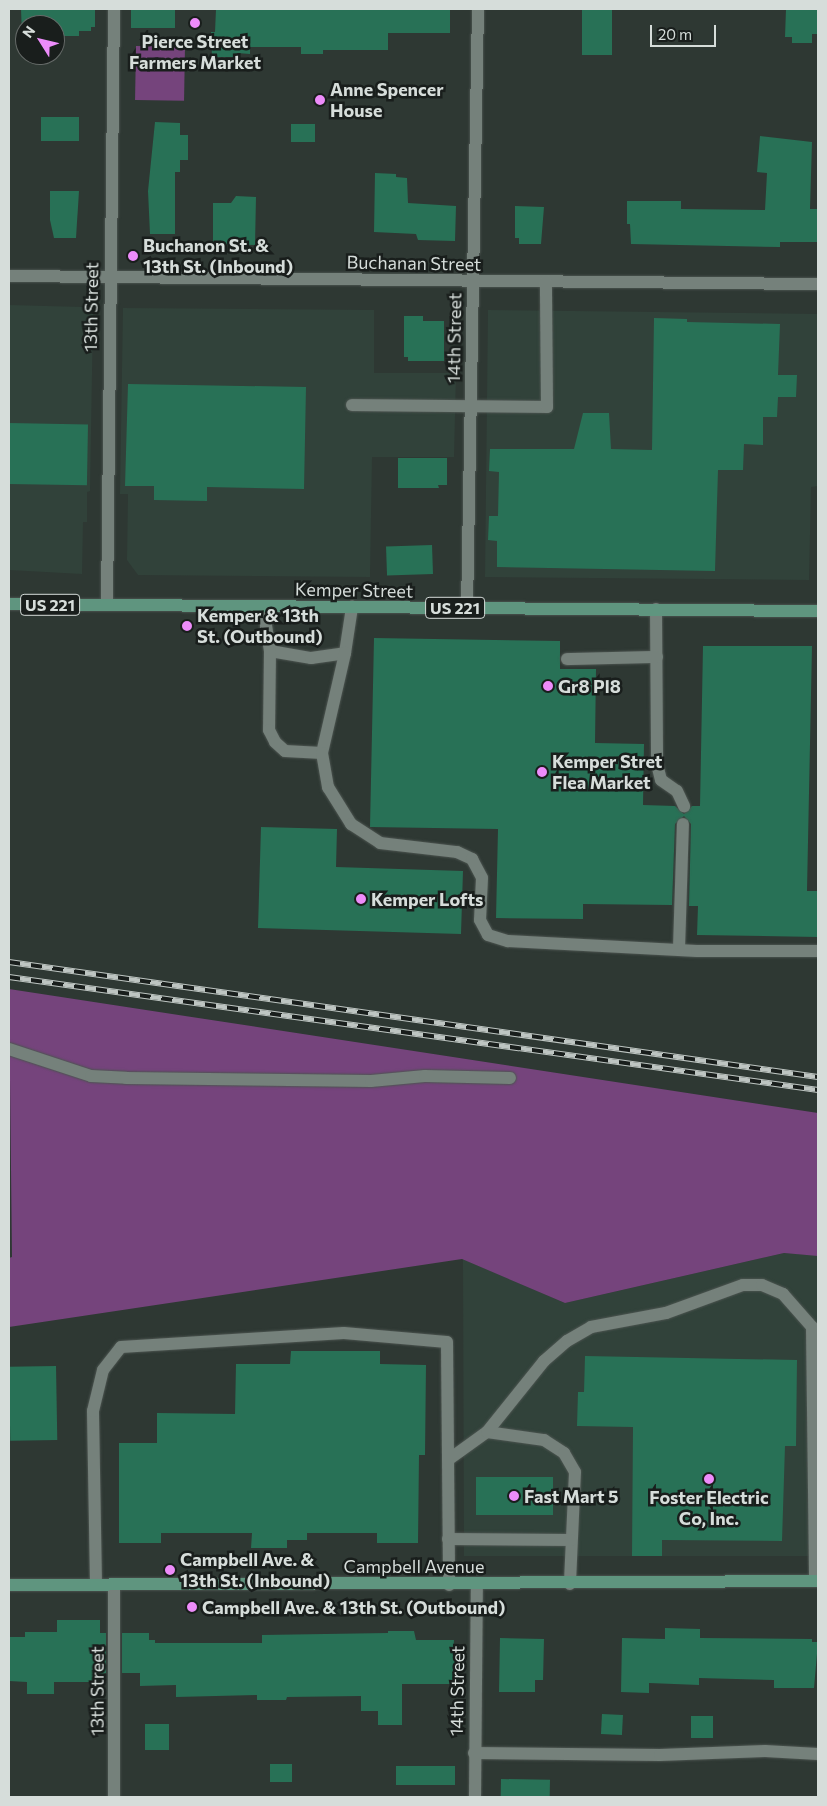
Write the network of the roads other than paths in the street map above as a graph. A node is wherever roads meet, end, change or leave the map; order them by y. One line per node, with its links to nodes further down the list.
1 (114, 9): 4 (street, 13th Street)
2 (478, 9): 5 (street, 14th Street)
3 (9, 276): 4 (street, Buchanan Street)
4 (109, 277): 5 (street, Buchanan Street); 11 (street, 13th Street)
5 (472, 281): 6 (street, Buchanan Street); 9 (street, 14th Street)
6 (546, 281): 7 (street, Buchanan Street); 9 (street)
7 (818, 284)
8 (352, 405): 9 (street)
9 (470, 408): 14 (street, 14th Street)
10 (9, 604): 11 (main road, Kemper Street / US 221)
11 (107, 605): 12 (main road, Kemper Street / US 221)
12 (263, 606): 13 (main road, Kemper Street / US 221); 17 (street)
13 (352, 607): 14 (main road, Kemper Street / US 221); 18 (street)
14 (466, 608): 15 (main road, Kemper Street / US 221)
15 (656, 609): 16 (main road, Kemper Street / US 221); 19 (street)
16 (818, 611)
17 (270, 651): 18 (street); 21 (street)
18 (345, 653): 21 (street)
19 (656, 657): 20 (street); 22 (street)
20 (567, 659)
21 (322, 753): 24 (street)
22 (684, 806)
23 (683, 824): 24 (street)
24 (679, 950): 25 (street)
25 (818, 950)
26 (9, 1049): 27 (street)
27 (510, 1078)
28 (487, 1432): 29 (street); 31 (street); 32 (street)
29 (448, 1460): 30 (street); 33 (street)
30 (448, 1539): 31 (street); 38 (street)
31 (571, 1540): 36 (street)
32 (817, 1582): 36 (main road, Campbell Avenue)
33 (96, 1584): 34 (main road, Campbell Avenue); 37 (main road, Campbell Avenue)
34 (114, 1584): 38 (main road, Campbell Avenue); 41 (street, 13th Street)
35 (478, 1584): 36 (main road, Campbell Avenue); 38 (main road, Campbell Avenue); 39 (street, 14th Street)
36 (570, 1584)
37 (9, 1585)
38 (449, 1585)
39 (474, 1753): 40 (street); 42 (street, 14th Street)
40 (818, 1754)
41 (114, 1797)
42 (475, 1797)

